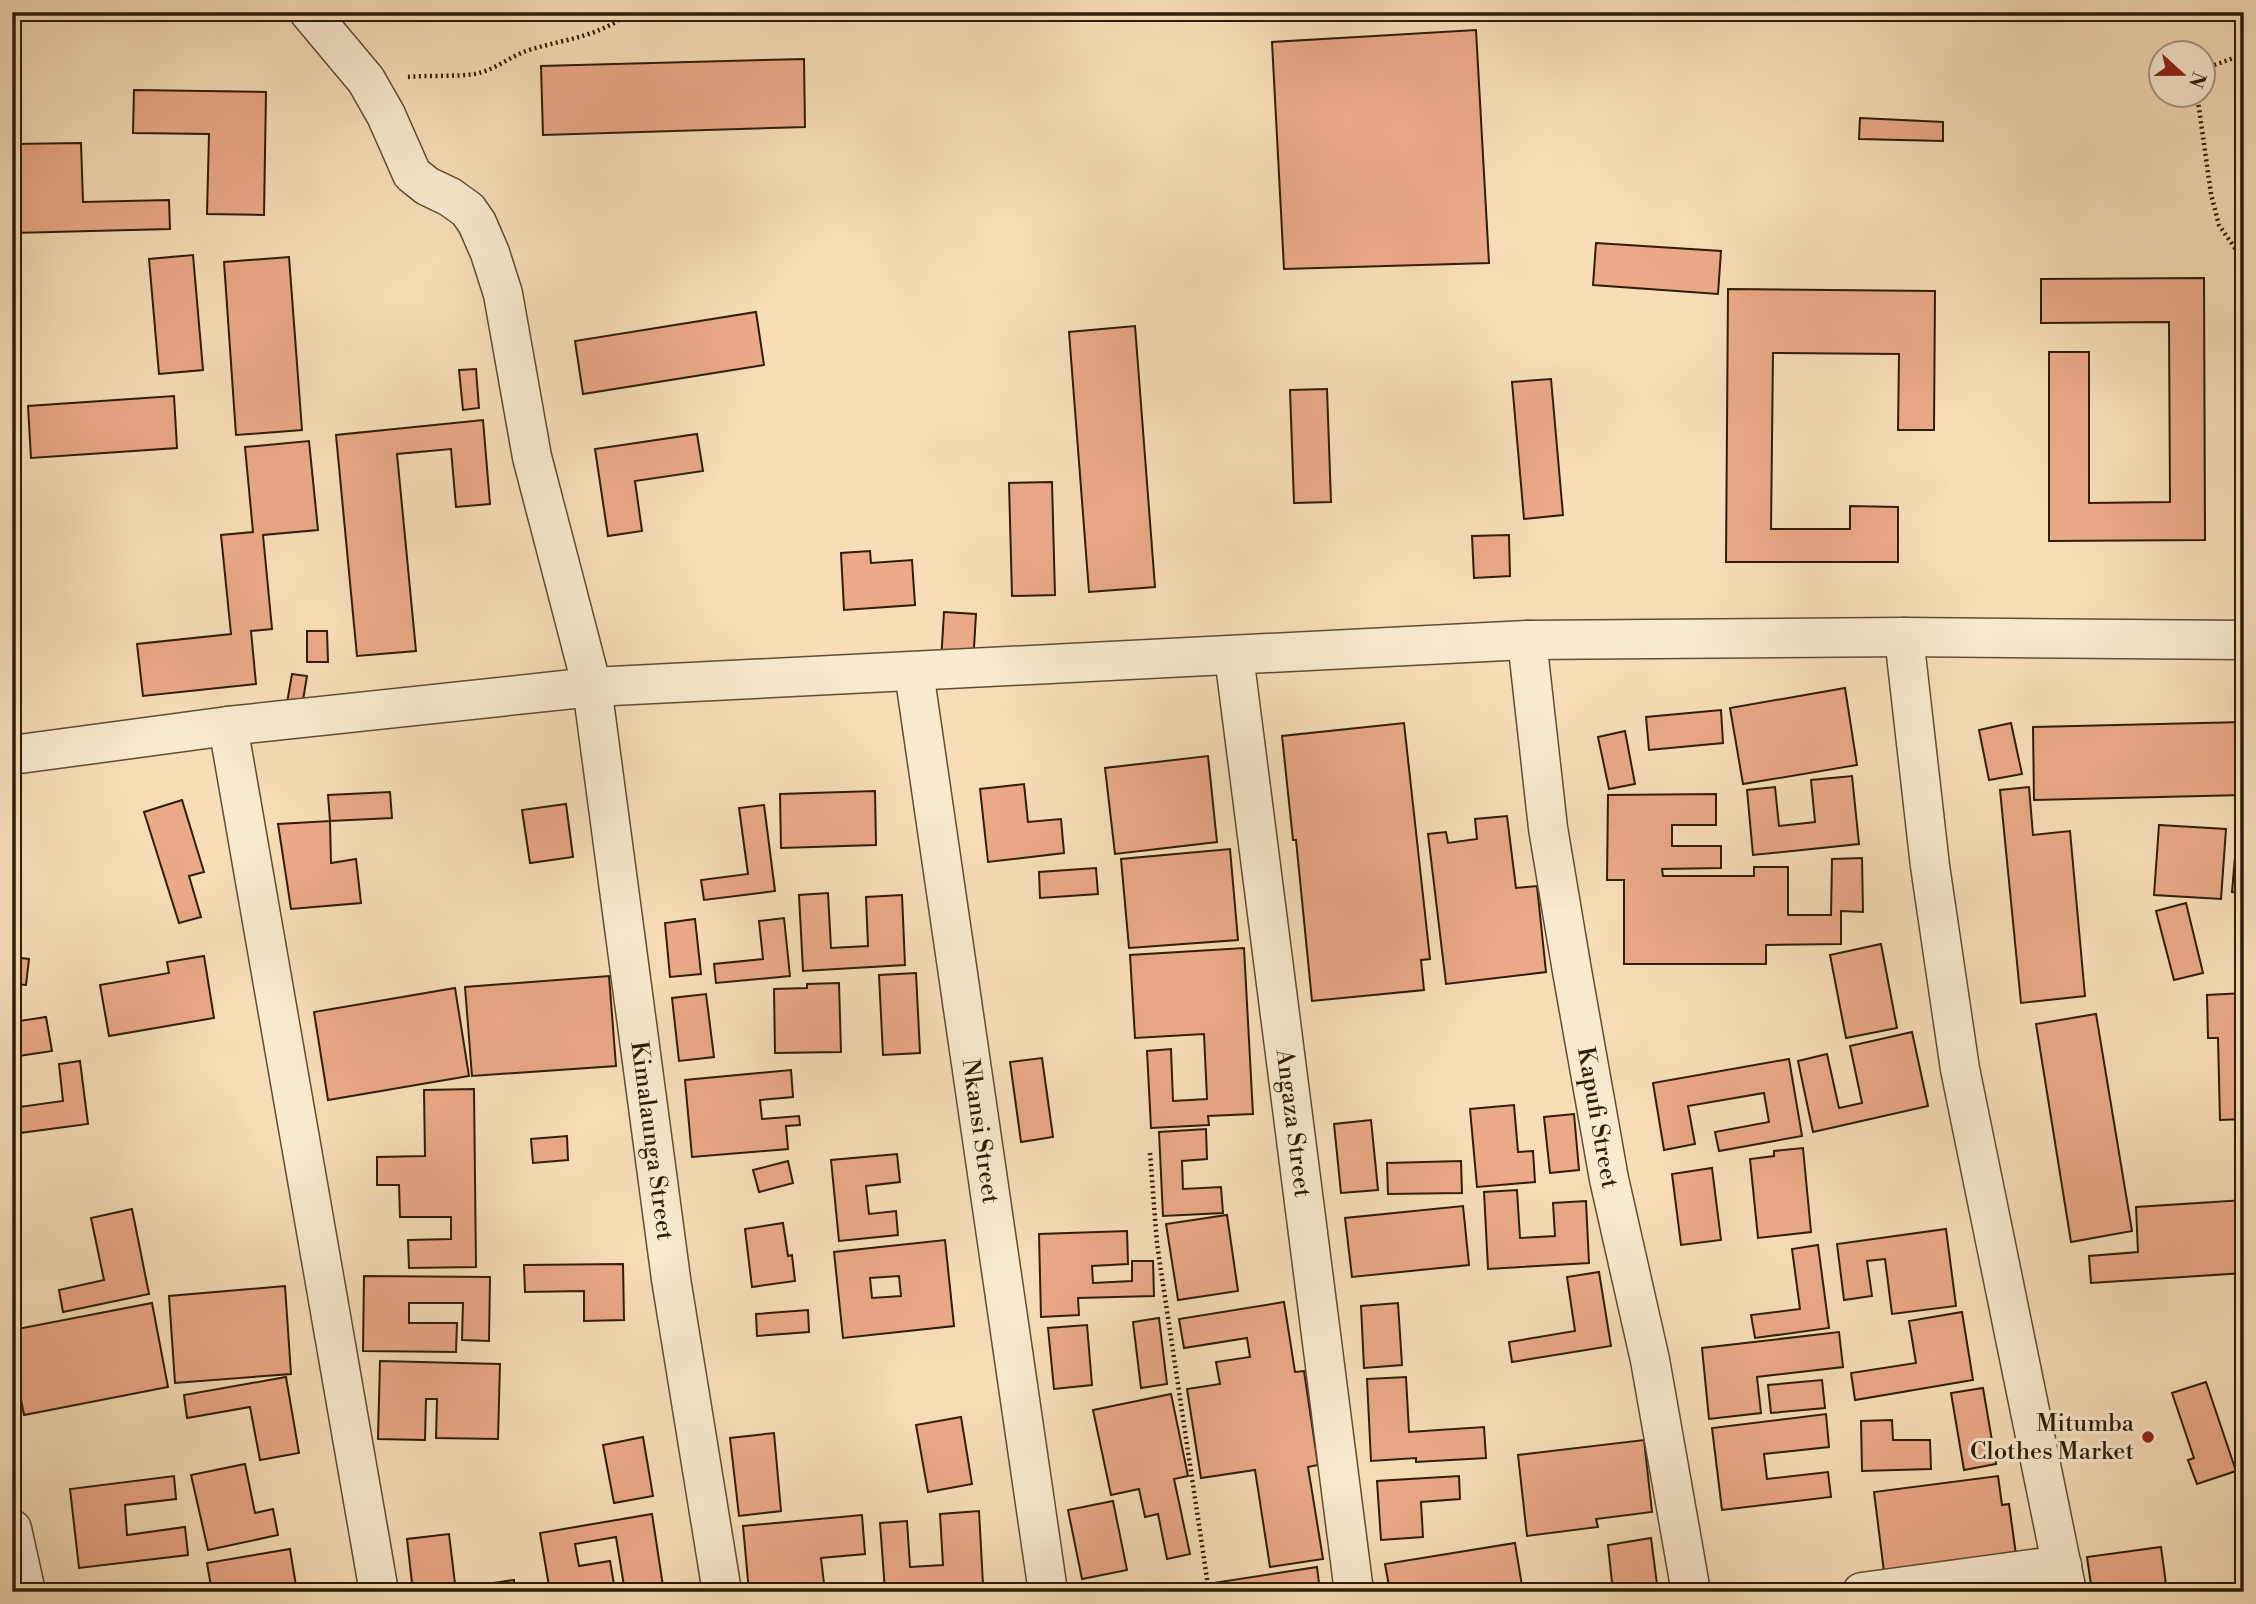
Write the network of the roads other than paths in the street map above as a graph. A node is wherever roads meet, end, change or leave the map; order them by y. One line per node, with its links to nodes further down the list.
1 (309, 12): 7 (street, Kimalaunga Street)
2 (1904, 637): 3 (street); 4 (street); 11 (street)
3 (1527, 640): 5 (street); 17 (street, Kapufi Street)
4 (2244, 640)
5 (1234, 656): 6 (street); 16 (street, Angaza Street)
6 (914, 672): 7 (street); 15 (street, Nkansi Street)
7 (592, 687): 8 (street); 14 (street, Kimalaunga Street)
8 (228, 726): 9 (street); 13 (street)
9 (12, 755)
10 (12, 1529): 12 (street)
11 (2065, 1578): 18 (street)
12 (26, 1592)
13 (379, 1592)
14 (722, 1592)
15 (1048, 1592)
16 (1354, 1592)
17 (1691, 1592)
18 (1862, 1592)

